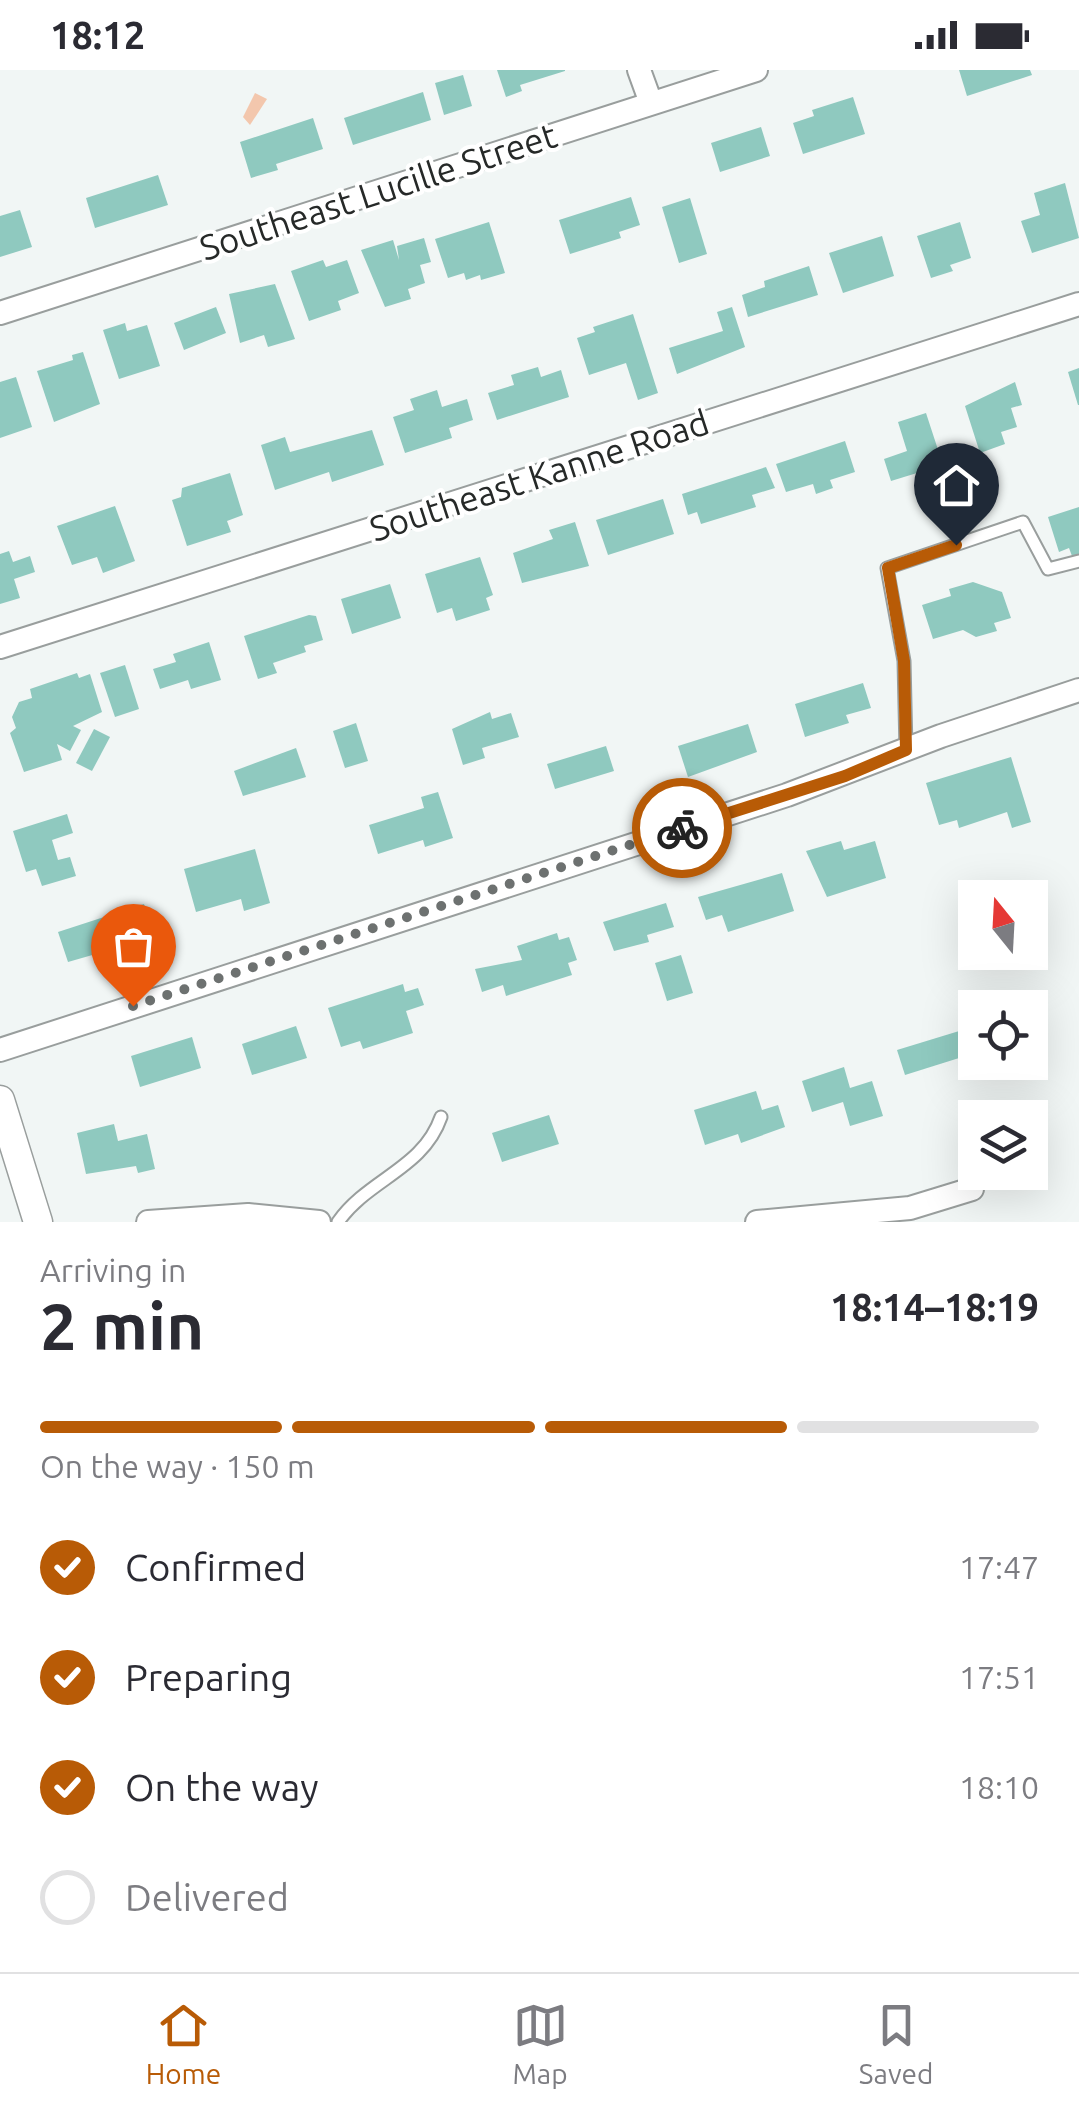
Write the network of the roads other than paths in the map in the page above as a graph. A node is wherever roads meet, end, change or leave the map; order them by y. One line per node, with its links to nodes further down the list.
1 (639, 70): 3 (street)
2 (756, 70): 3 (street, Southeast Lucille Street)
3 (651, 103): 5 (street, Southeast Lucille Street)
4 (1079, 304): 7 (street, Southeast Kanne Road)
5 (0, 313)
6 (1079, 561): 9 (lane)
7 (0, 646)
8 (1079, 690): 9 (street)
9 (906, 750): 10 (street)
10 (0, 1050)
11 (0, 1100): 13 (street)
12 (441, 1117): 18 (lane)
13 (7, 1143): 15 (street)
14 (969, 1190): 19 (street)
15 (38, 1222)
16 (148, 1222): 17 (street)
17 (319, 1222)
18 (338, 1222)
19 (757, 1222)

